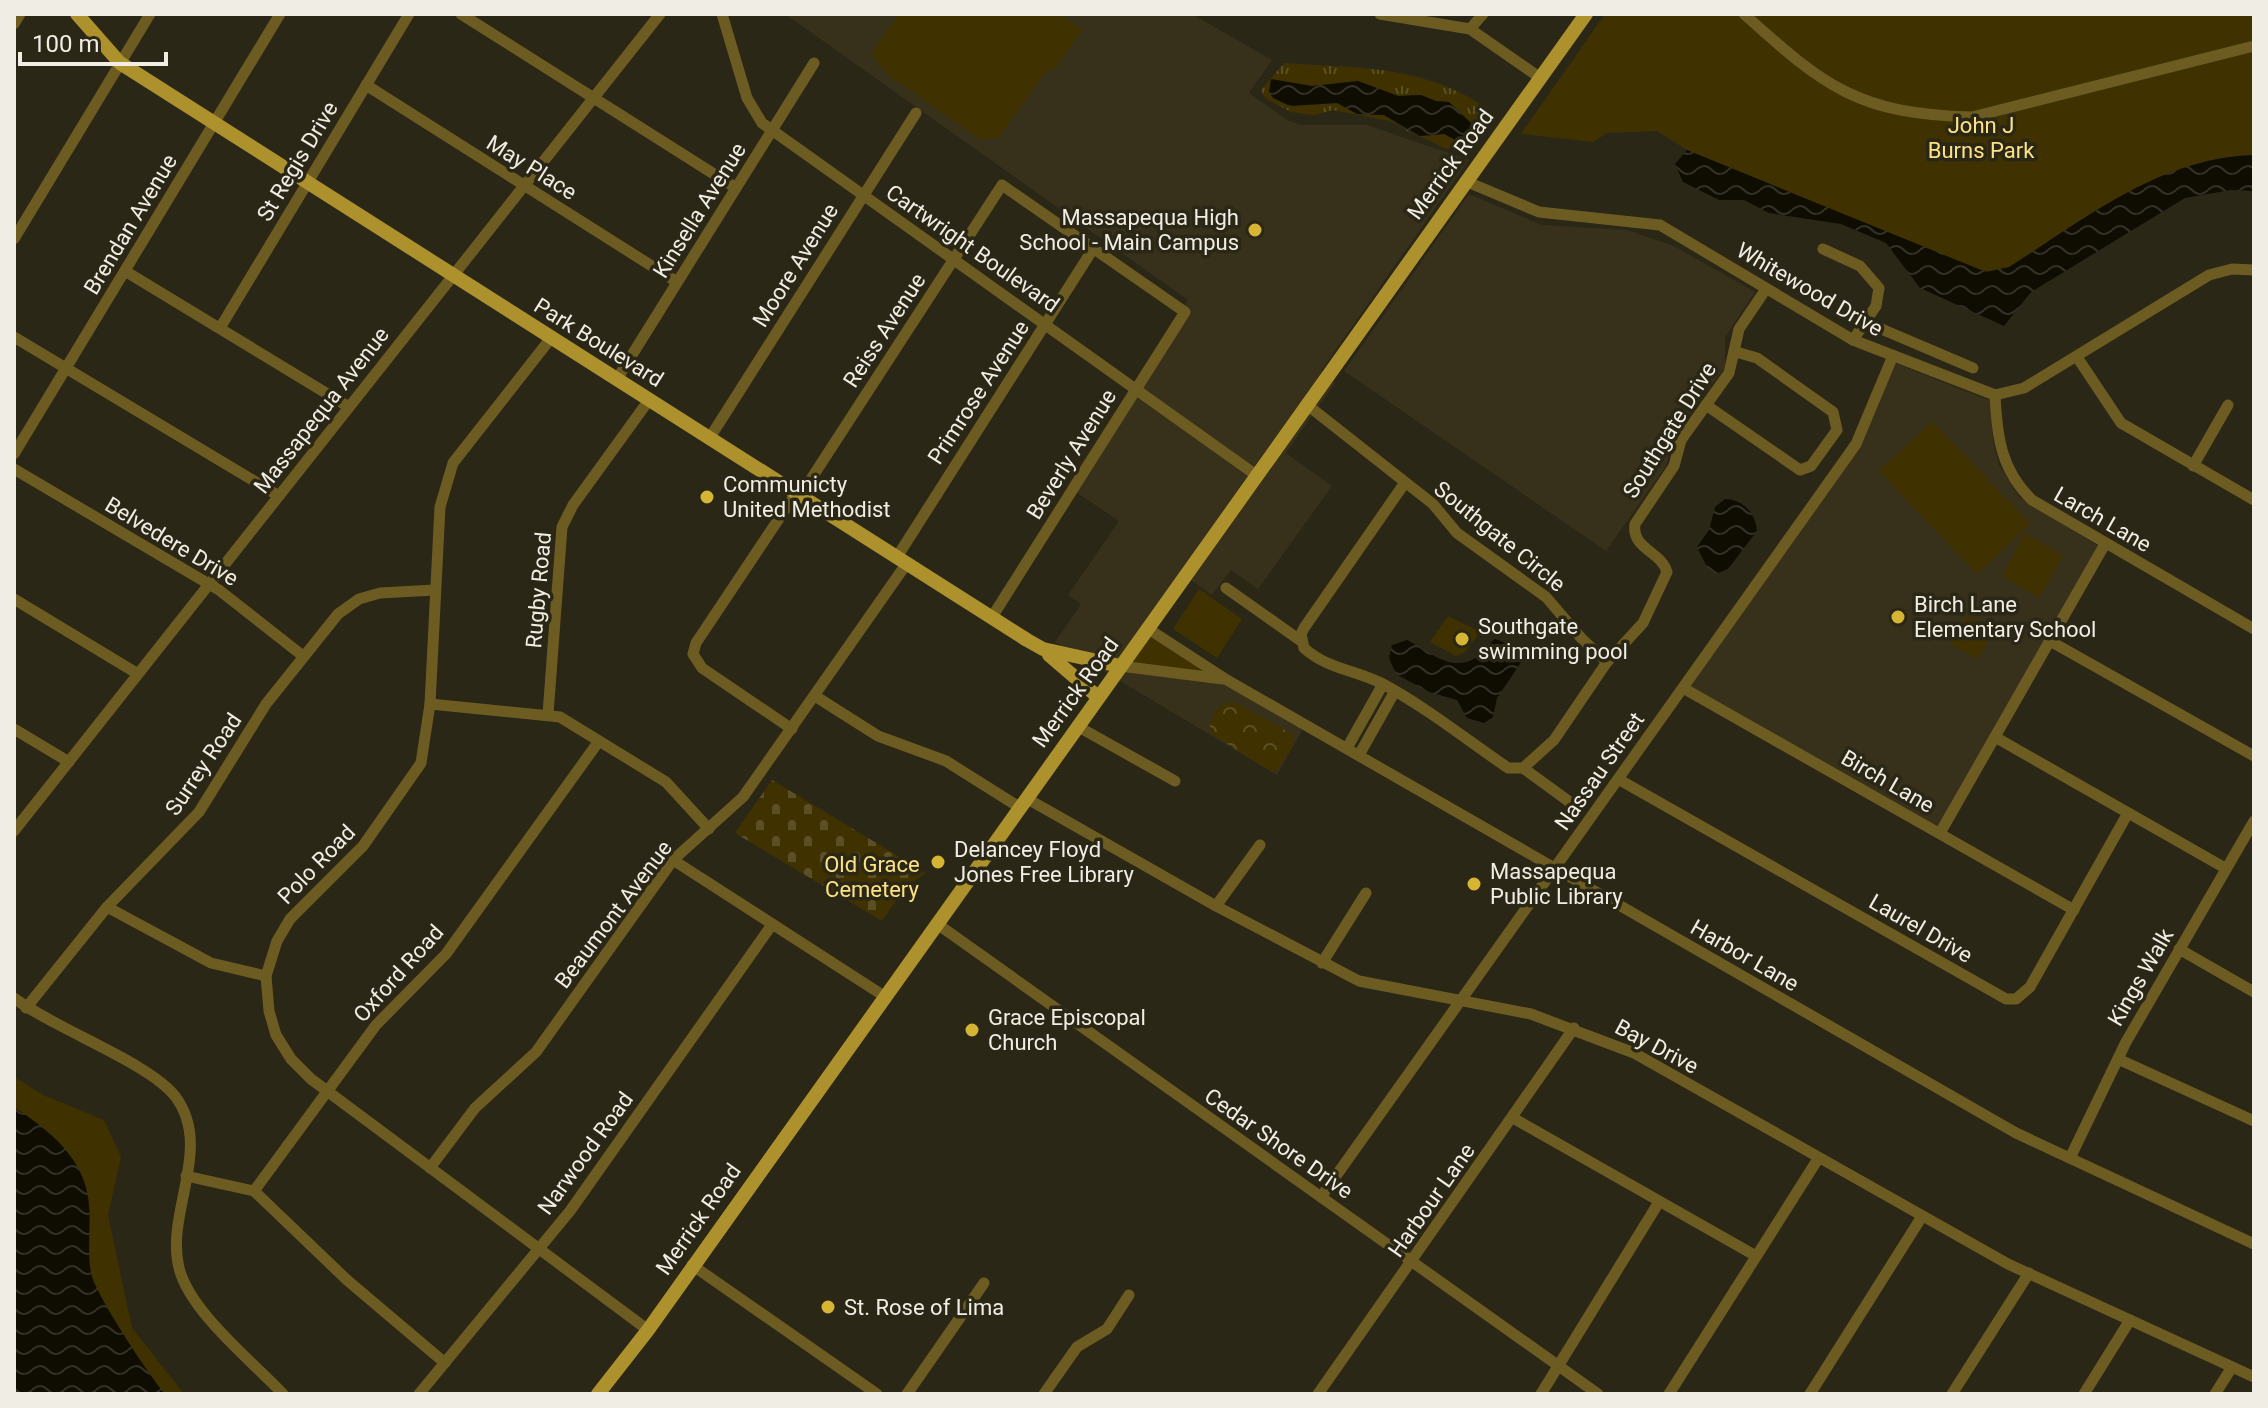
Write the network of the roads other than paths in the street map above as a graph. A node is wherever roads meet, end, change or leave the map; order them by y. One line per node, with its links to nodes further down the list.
1 (20, 14): 13 (street)
2 (77, 14): 16 (main road, Park Boulevard)
3 (150, 14): 16 (street)
4 (280, 14): 22 (street, Brendan Avenue)
5 (409, 14): 19 (street, St Regis Drive)
6 (461, 14): 20 (street)
7 (722, 14): 23 (street, Cartwright Boulevard)
8 (1380, 14): 14 (street)
9 (1483, 14): 14 (street)
10 (1586, 14): 18 (main road, Merrick Road)
11 (1747, 15): 15 (street)
12 (654, 16): 20 (street, Massapequa Avenue)
13 (14, 24)
14 (1470, 29): 18 (street)
15 (2254, 46)
16 (120, 63): 22 (main road, Park Boulevard); 29 (street)
17 (814, 63): 23 (street, Kinsella Avenue)
18 (1539, 77): 24 (main road, Merrick Road)
19 (366, 85): 25 (street, St Regis Drive); 26 (street, May Place)
20 (594, 98): 26 (street, Massapequa Avenue); 27 (street)
21 (916, 113): 28 (street, Moore Avenue)
22 (213, 124): 25 (main road, Park Boulevard); 34 (street, Brendan Avenue)
23 (772, 131): 27 (street, Kinsella Avenue); 28 (street, Cartwright Boulevard)
24 (1465, 181): 37 (street, Whitewood Drive); 53 (main road, Merrick Road)
25 (307, 183): 35 (main road, Park Boulevard); 40 (street, St Regis Drive)
26 (524, 185): 35 (street, Massapequa Avenue); 36 (street, May Place)
27 (736, 188): 36 (street, Kinsella Avenue)
28 (862, 195): 32 (street, Cartwright Boulevard); 57 (street, Moore Avenue)
29 (14, 239)
30 (1093, 249): 32 (street, Reiss Avenue); 39 (street, Primrose Avenue); 50 (street, Beverly Avenue)
31 (1823, 249): 38 (street)
32 (954, 259): 39 (street, Cartwright Boulevard); 63 (street, Reiss Avenue)
33 (2254, 270): 45 (street)
34 (125, 271): 40 (street); 47 (street, Brendan Avenue)
35 (453, 276): 42 (main road, Park Boulevard); 56 (street, Massapequa Avenue)
36 (677, 282): 49 (street, Kinsella Avenue)
37 (1766, 289): 43 (street, Whitewood Drive); 44 (street, Southgate Drive)
38 (1865, 322): 43 (street); 48 (street)
39 (1046, 324): 50 (street, Cartwright Boulevard); 67 (street, Primrose Avenue)
40 (220, 328): 56 (street)
41 (14, 337): 47 (street)
42 (551, 338): 49 (main road, Park Boulevard); 70 (street, Polo Road)
43 (1853, 340): 46 (street, Whitewood Drive)
44 (1736, 352): 54 (street, Southgate Drive); 54 (street)
45 (2077, 357): 51 (street); 59 (street)
46 (1892, 358): 51 (street, Whitewood Drive); 84 (street, Nassau Street)
47 (66, 368): 58 (street, Brendan Avenue); 64 (street)
48 (1973, 368)
49 (617, 379): 52 (main road, Park Boulevard)
50 (1136, 388): 61 (street, Cartwright Boulevard); 72 (street, Beverly Avenue)
51 (1995, 395): 66 (street, Larch Lane)
52 (649, 400): 57 (main road, Park Boulevard); 89 (street, Rugby Road)
53 (1306, 404): 61 (main road, Merrick Road); 62 (street, Southgate Circle)
54 (1706, 405): 79 (street, Southgate Drive)
55 (2228, 405): 59 (street)
56 (349, 407): 64 (street, Massapequa Avenue)
57 (709, 439): 63 (main road, Park Boulevard)
58 (14, 454)
59 (2193, 466): 65 (street)
60 (14, 469): 68 (street, Belvedere Drive)
61 (1256, 475): 73 (main road, Merrick Road)
62 (1404, 484): 75 (street, Southgate Circle); 79 (street, Southgate Circle)
63 (798, 495): 67 (main road, Park Boulevard); 92 (street, Reiss Avenue)
64 (279, 496): 68 (street, Massapequa Avenue)
65 (2254, 500)
66 (2105, 544): 74 (street, Larch Lane); 76 (street)
67 (902, 560): 72 (main road, Park Boulevard); 86 (street, Beaumont Avenue)
68 (208, 586): 78 (street, Belvedere Drive); 81 (street, Massapequa Avenue)
69 (1226, 588): 75 (street)
70 (435, 590): 78 (street, Surrey Road); 88 (street, Polo Road)
71 (14, 599): 81 (street)
72 (992, 617): 77 (main road, Park Boulevard)
73 (1147, 628): 80 (main road, Merrick Road); 82 (street, Harbor Lane)
74 (2254, 629)
75 (1301, 641): 83 (street)
76 (2050, 641): 93 (street); 97 (street)
77 (1043, 649): 80 (main road, Park Boulevard); 87 (main road)
78 (303, 656): 115 (street, Surrey Road)
79 (1607, 662): 99 (street)
80 (1120, 666): 82 (street, Harbor Lane); 87 (main road, Merrick Road)
81 (138, 674): 98 (street, Massapequa Avenue)
82 (1227, 680): 95 (street, Harbor Lane)
83 (1383, 684): 85 (street); 95 (street)
84 (1683, 688): 100 (street, Nassau Street); 108 (street, Birch Lane)
85 (1395, 691): 96 (street); 99 (street)
86 (815, 696): 92 (street, Beaumont Avenue); 102 (street, Bay Drive)
87 (1098, 697): 90 (main road, Merrick Road)
88 (430, 704): 89 (street); 121 (street, Polo Road)
89 (548, 714): 94 (street)
90 (1077, 726): 101 (street); 102 (main road, Merrick Road)
91 (14, 729): 98 (street)
92 (792, 729): 106 (street, Beaumont Avenue)
93 (1995, 737): 104 (street); 108 (street)
94 (599, 741): 106 (street); 129 (street, Oxford Road)
95 (1347, 748): 96 (street, Harbor Lane)
96 (1359, 755): 112 (street, Harbor Lane)
97 (2254, 756)
98 (69, 762): 107 (street, Massapequa Avenue)
99 (1523, 768): 103 (street)
100 (1618, 779): 112 (street, Nassau Street); 116 (street, Laurel Drive)
101 (1175, 781)
102 (1022, 802): 114 (street, Bay Drive); 117 (main road, Merrick Road)
103 (1571, 803)
104 (2128, 813): 111 (street); 116 (street, Laurel Drive)
105 (2254, 821): 111 (street, Kings Walk)
106 (709, 829): 110 (street, Beaumont Avenue)
107 (14, 831)
108 (1940, 833): 116 (street, Birch Lane)
109 (1260, 845): 114 (street)
110 (673, 860): 118 (street); 134 (street, Beaumont Avenue)
111 (2225, 868): 119 (street, Kings Walk)
112 (1554, 869): 125 (street, Nassau Street); 132 (street, Harbor Lane)
113 (1366, 893): 120 (street)
114 (1216, 906): 120 (street, Bay Drive)
115 (107, 907): 121 (street); 126 (street, Surrey Road)
116 (2074, 910)
117 (936, 923): 123 (main road, Merrick Road); 137 (street, Cedar Shore Drive)
118 (771, 926): 123 (street); 141 (street, Narwood Road)
119 (2179, 949): 122 (street); 128 (street, Kings Walk)
120 (1322, 963): 125 (street, Bay Drive)
121 (266, 976): 129 (street, Polo Road)
122 (2254, 992)
123 (884, 996): 144 (main road, Merrick Road)
124 (14, 998): 126 (street)
125 (1460, 1002): 127 (street, Bay Drive); 137 (street, Nassau Street)
126 (26, 1008): 135 (street)
127 (1574, 1028): 130 (street, Harbour Lane); 133 (street, Bay Drive)
128 (2118, 1059): 131 (street); 132 (street, Kings Walk)
129 (328, 1091): 134 (street, Polo Road); 136 (street, Oxford Road)
130 (1513, 1118): 138 (street); 143 (street, Harbour Lane)
131 (2254, 1121)
132 (2070, 1158): 140 (street, Harbor Lane)
133 (1818, 1159): 139 (street, Bay Drive); 142 (street)
134 (430, 1168): 141 (street, Polo Road)
135 (186, 1176): 136 (street); 154 (street)
136 (254, 1191): 150 (street)
137 (1321, 1197): 143 (street, Cedar Shore Drive)
138 (1659, 1202): 142 (street); 151 (street)
139 (1921, 1218): 145 (street, Bay Drive); 164 (street)
140 (2254, 1244)
141 (539, 1250): 149 (street, Polo Road); 150 (street, Narwood Road)
142 (1756, 1256): 163 (street)
143 (1412, 1262): 151 (street, Cedar Shore Drive); 160 (street, Harbour Lane)
144 (692, 1265): 149 (main road, Merrick Road); 157 (street)
145 (2029, 1273): 148 (street, Bay Drive); 165 (street)
146 (984, 1283): 158 (street)
147 (1129, 1295): 159 (street)
148 (2130, 1320): 152 (street, Bay Drive); 166 (street)
149 (648, 1330): 156 (main road, Merrick Road)
150 (445, 1363): 155 (street, Narwood Road)
151 (1557, 1365): 161 (street); 162 (street, Cedar Shore Drive)
152 (2232, 1367): 153 (street, Bay Drive); 167 (street)
153 (2254, 1377)
154 (283, 1394)
155 (419, 1394)
156 (598, 1394)
157 (877, 1394)
158 (907, 1394)
159 (1044, 1394)
160 (1318, 1394)
161 (1541, 1394)
162 (1598, 1394)
163 (1669, 1394)
164 (1810, 1394)
165 (1952, 1394)
166 (2084, 1394)
167 (2215, 1394)

